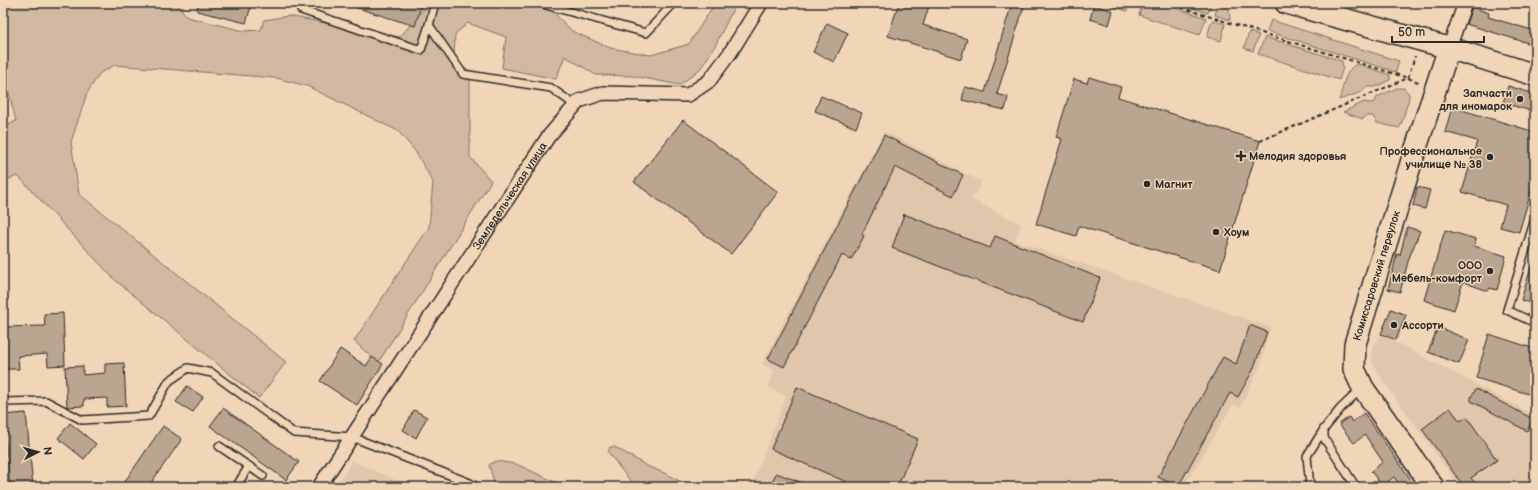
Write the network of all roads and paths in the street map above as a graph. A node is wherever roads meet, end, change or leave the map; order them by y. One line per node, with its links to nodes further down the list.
1 (435, 3): 9 (lane)
2 (546, 3): 3 (lane)
3 (674, 3)
4 (761, 3): 15 (street, Земледельческая улица)
5 (1168, 3): 13 (path)
6 (1286, 3): 10 (main road)
7 (1466, 3): 11 (street)
8 (301, 10): 9 (lane)
9 (429, 24): 15 (lane)
10 (1421, 40): 11 (main road); 13 (path)
11 (1449, 48): 12 (main road); 14 (main road, Комиссаровский переулок)
12 (1535, 74)
13 (1408, 78): 14 (path); 16 (path)
14 (1436, 88): 19 (main road, Комиссаровский переулок)
15 (575, 106): 22 (street, Земледельческая улица)
16 (1260, 141)
17 (1535, 219): 18 (lane)
18 (1535, 323)
19 (1363, 388): 21 (lane); 31 (main road, Комиссаровский переулок)
20 (3, 402): 22 (lane)
21 (1324, 428): 29 (lane); 30 (lane)
22 (352, 437): 27 (street, Земледельческая улица); 28 (lane)
23 (219, 446): 24 (lane)
24 (249, 466): 25 (lane); 26 (lane)
25 (263, 476)
26 (236, 487)
27 (319, 487)
28 (477, 487)
29 (1310, 487)
30 (1356, 487)
31 (1433, 487)

